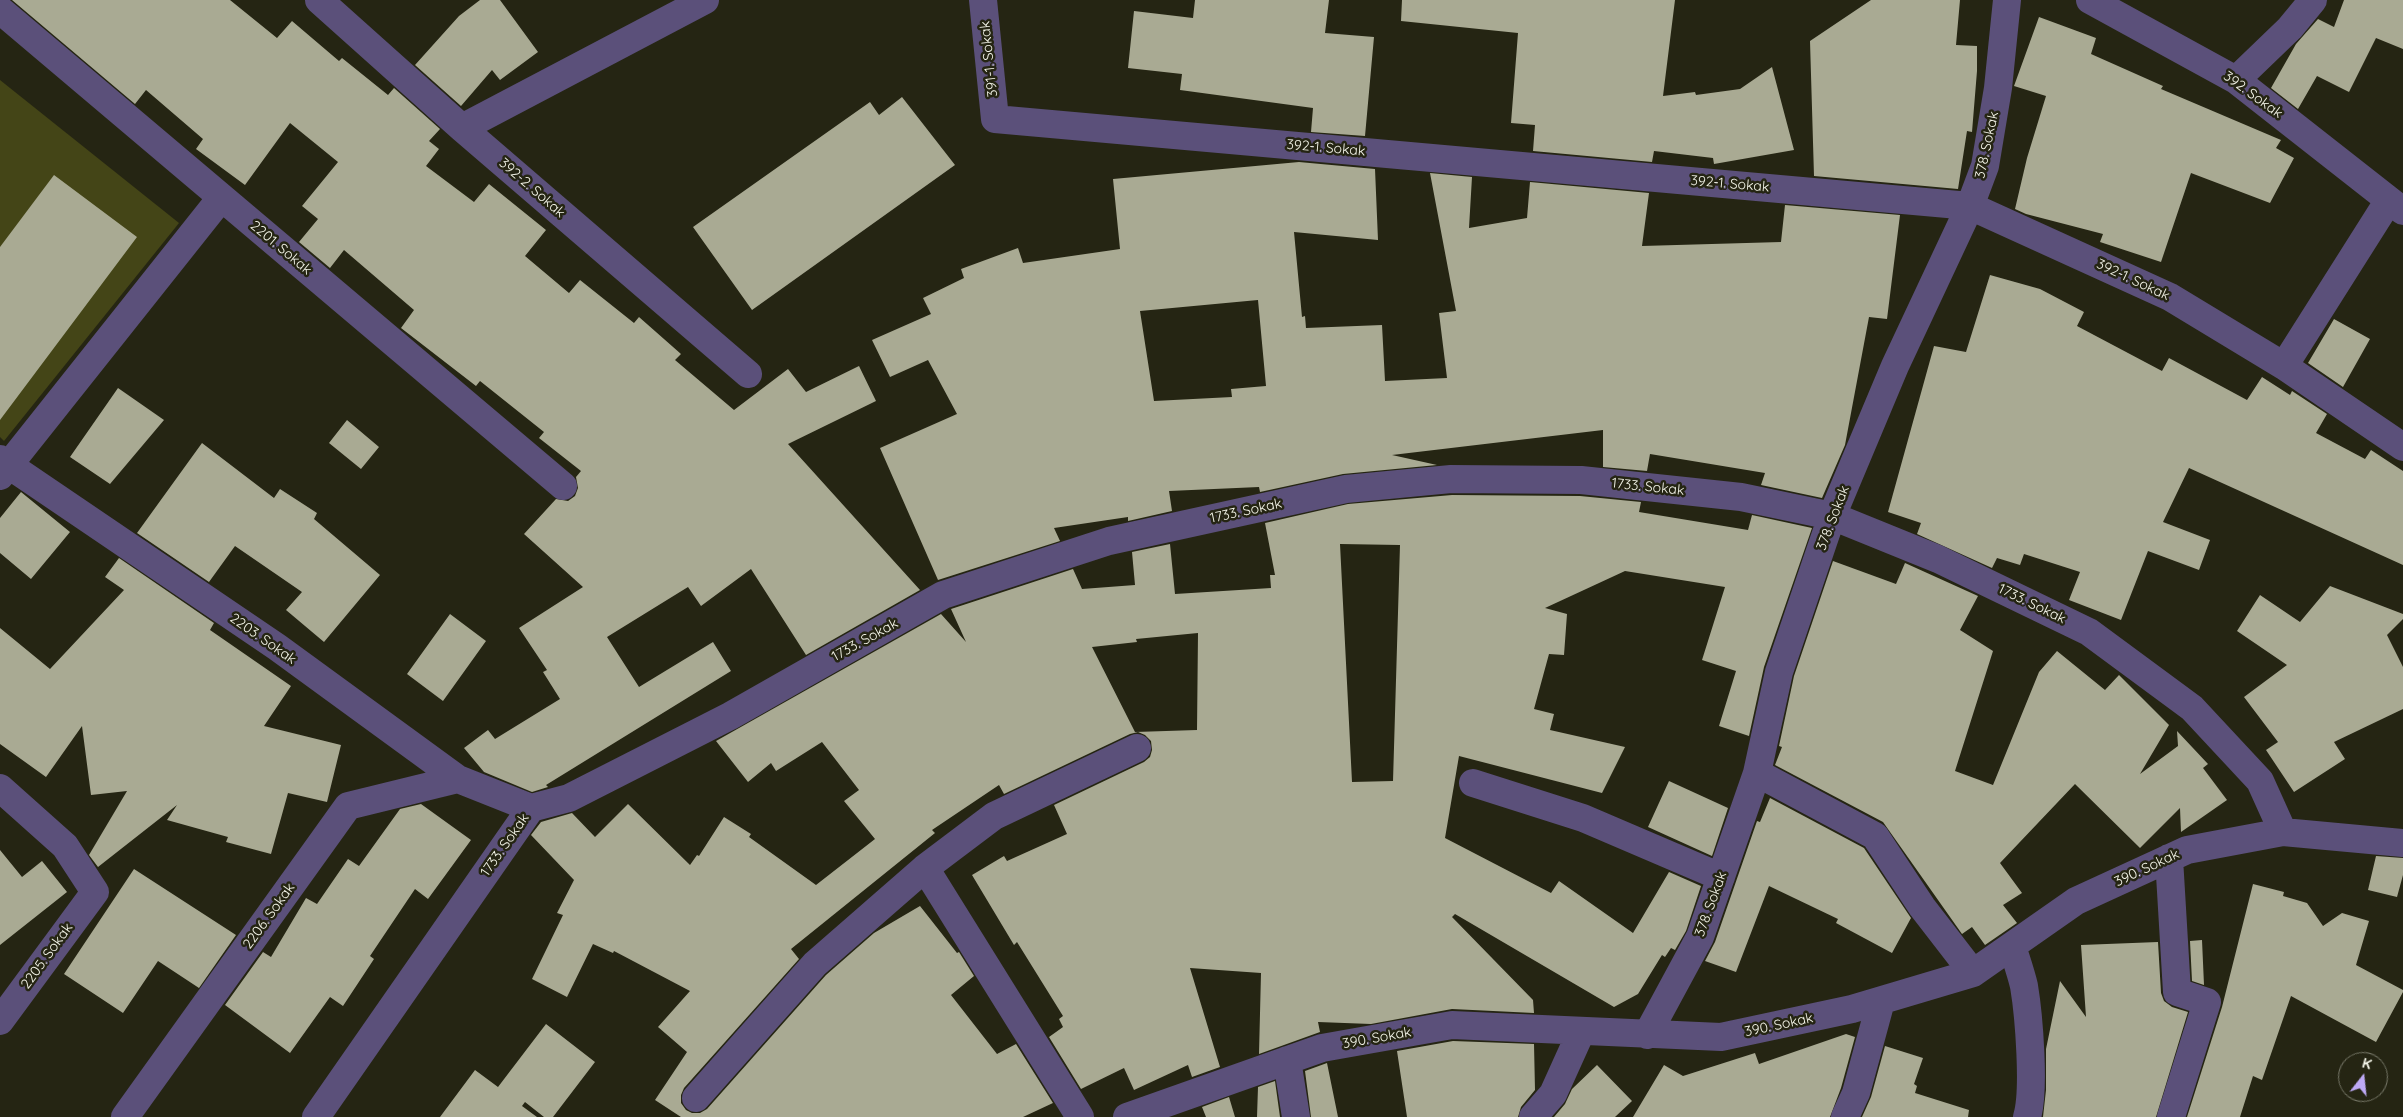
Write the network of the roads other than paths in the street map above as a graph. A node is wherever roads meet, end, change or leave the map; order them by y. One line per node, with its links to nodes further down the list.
1 (319, 0): 10 (street, 392-2. Sokak)
2 (706, 0): 10 (street)
3 (983, 0): 9 (street, 391-1. Sokak)
4 (2007, 0): 13 (street, 378. Sokak)
5 (2090, 0): 8 (street, 392. Sokak)
6 (2313, 0): 8 (street)
7 (0, 10): 11 (street, 2201. Sokak)
8 (2236, 80): 12 (street, 392. Sokak)
9 (995, 119): 13 (street, 392-1. Sokak)
10 (462, 128): 15 (street, 392-2. Sokak)
11 (221, 198): 17 (street); 18 (street, 2201. Sokak)
12 (2396, 205): 14 (street)
13 (1970, 206): 14 (street, 392-1. Sokak); 19 (street, 378. Sokak)
14 (2284, 366): 16 (street, 392-1. Sokak)
15 (748, 374)
16 (2403, 446)
17 (3, 467): 22 (street, 2203. Sokak)
18 (563, 486)
19 (1832, 516): 21 (street, 378. Sokak); 25 (street, 1733. Sokak); 26 (street, 1733. Sokak)
20 (1137, 748): 29 (street)
21 (1757, 773): 30 (street, 378. Sokak); 32 (street)
22 (458, 779): 25 (street, 2203. Sokak); 39 (street, 2206. Sokak)
23 (1473, 783): 30 (street)
24 (0, 788): 34 (street, 2205. Sokak)
25 (531, 808): 40 (street, 1733. Sokak)
26 (2282, 832): 27 (street, 390. Sokak); 28 (street, 390. Sokak)
27 (2403, 843)
28 (2169, 858): 31 (street, 390. Sokak); 47 (street)
29 (925, 868): 38 (street); 41 (street)
30 (1721, 877): 36 (street, 378. Sokak)
31 (2012, 946): 32 (street, 390. Sokak); 46 (street)
32 (1973, 972): 33 (street, 390. Sokak)
33 (1881, 1001): 36 (street, 390. Sokak); 45 (street)
34 (0, 1021)
35 (1580, 1032): 36 (street, 390. Sokak); 37 (street, 390. Sokak); 44 (street)
36 (1647, 1035)
37 (1287, 1060): 42 (street, 390. Sokak); 43 (street)
38 (696, 1098)
39 (125, 1117)
40 (316, 1117)
41 (1080, 1117)
42 (1127, 1117)
43 (1296, 1117)
44 (1533, 1117)
45 (1845, 1117)
46 (2027, 1117)
47 (2171, 1117)

